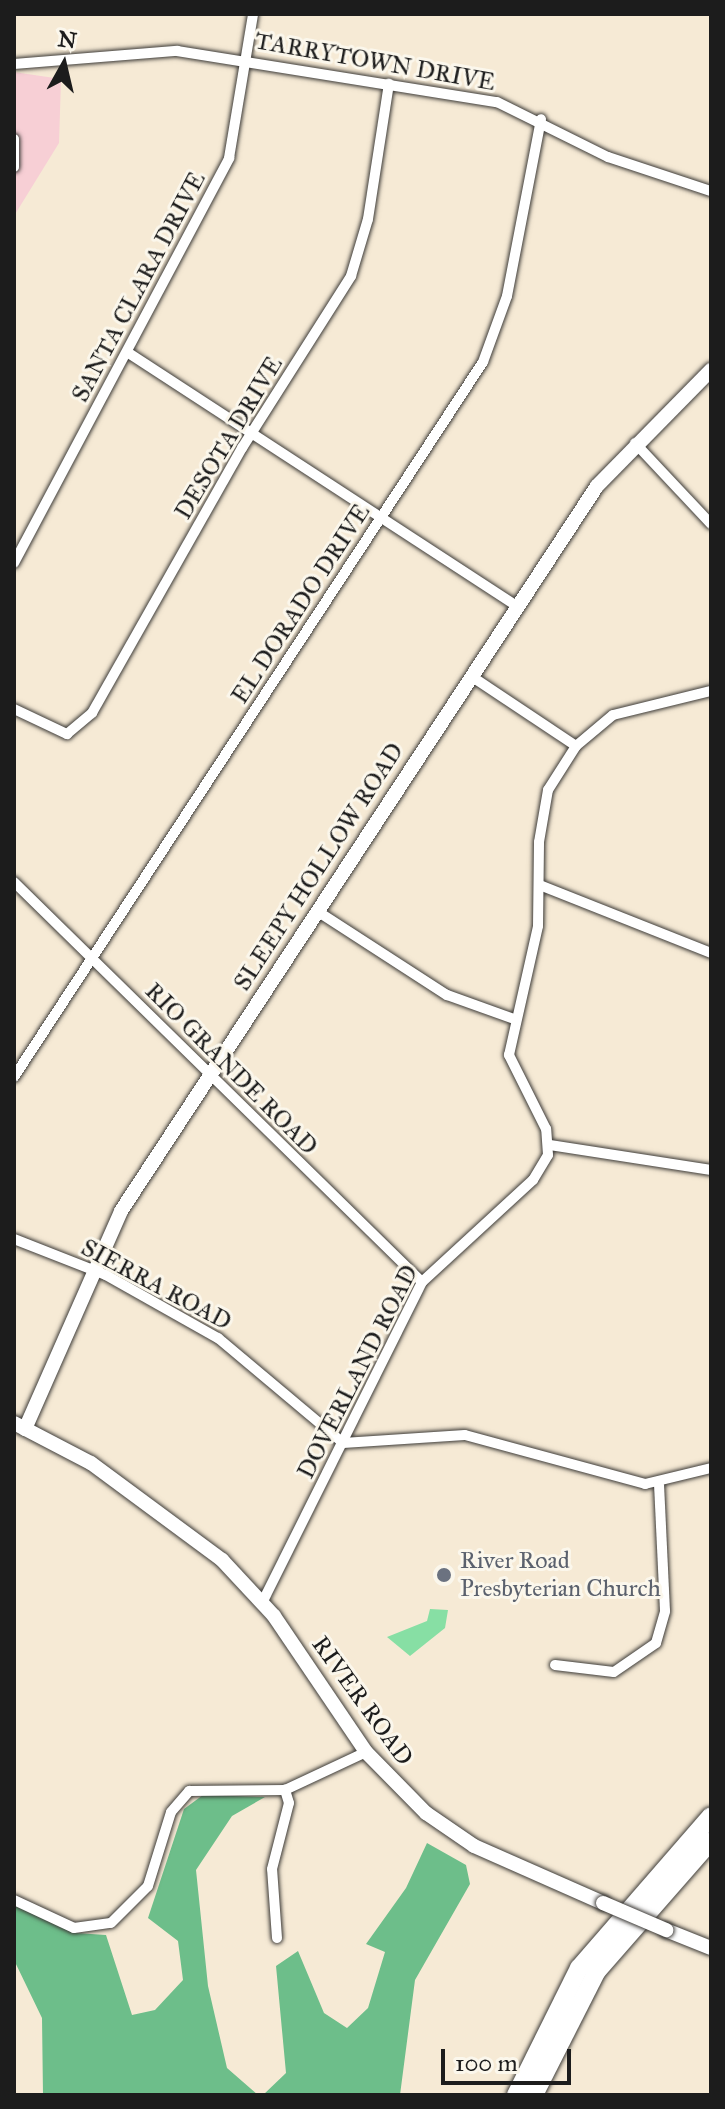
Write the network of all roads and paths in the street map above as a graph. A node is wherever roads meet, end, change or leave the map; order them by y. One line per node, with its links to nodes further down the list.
1 (253, 14): 2 (street, SANTA CLARA DRIVE)
2 (247, 60): 3 (street, TARRYTOWN DRIVE); 4 (street, TARRYTOWN DRIVE); 9 (street, SANTA CLARA DRIVE)
3 (14, 64)
4 (389, 84): 5 (street, TARRYTOWN DRIVE); 11 (street, DESOTA DRIVE)
5 (541, 119): 8 (street, TARRYTOWN DRIVE); 13 (street, EL DORADO DRIVE)
6 (14, 139): 7 (street)
7 (14, 167)
8 (711, 191)
9 (127, 352): 11 (street); 15 (street, SANTA CLARA DRIVE)
10 (711, 370): 12 (street, SLEEPY HOLLOW ROAD)
11 (252, 433): 13 (street); 19 (street, DESOTA DRIVE)
12 (635, 443): 14 (street); 16 (street, SLEEPY HOLLOW ROAD)
13 (381, 517): 16 (street); 25 (street, EL DORADO DRIVE)
14 (711, 524)
15 (14, 563)
16 (516, 606): 17 (street, SLEEPY HOLLOW ROAD)
17 (471, 676): 20 (street); 23 (street, SLEEPY HOLLOW ROAD)
18 (711, 691): 20 (street)
19 (14, 709)
20 (576, 746): 22 (street)
21 (14, 882): 25 (street, RIO GRANDE ROAD)
22 (542, 886): 24 (street); 26 (street)
23 (317, 911): 26 (street); 27 (street, SLEEPY HOLLOW ROAD)
24 (711, 953)
25 (92, 960): 27 (street, RIO GRANDE ROAD); 28 (street, EL DORADO DRIVE)
26 (514, 1019): 29 (street)
27 (209, 1075): 32 (street, SLEEPY HOLLOW ROAD); 33 (street, RIO GRANDE ROAD)
28 (14, 1077)
29 (550, 1145): 30 (street); 33 (street, DOVERLAND ROAD)
30 (711, 1170)
31 (14, 1239): 32 (street, SIERRA ROAD)
32 (92, 1269): 34 (street, SLEEPY HOLLOW ROAD); 35 (street, SIERRA ROAD)
33 (422, 1282): 35 (street, DOVERLAND ROAD)
34 (20, 1426): 38 (street, RIVER ROAD)
35 (343, 1443): 37 (street); 38 (street, DOVERLAND ROAD)
36 (711, 1468): 37 (street)
37 (659, 1485): 39 (street)
38 (262, 1603): 40 (street, RIVER ROAD)
39 (555, 1665)
40 (366, 1752): 41 (street); 46 (street, RIVER ROAD, bridge)
41 (285, 1790): 44 (street); 45 (street)
42 (711, 1816): 47 (highway)
43 (711, 1841): 48 (highway)
44 (14, 1900)
45 (277, 1938)
46 (711, 1948)
47 (516, 2095)
48 (534, 2095)

